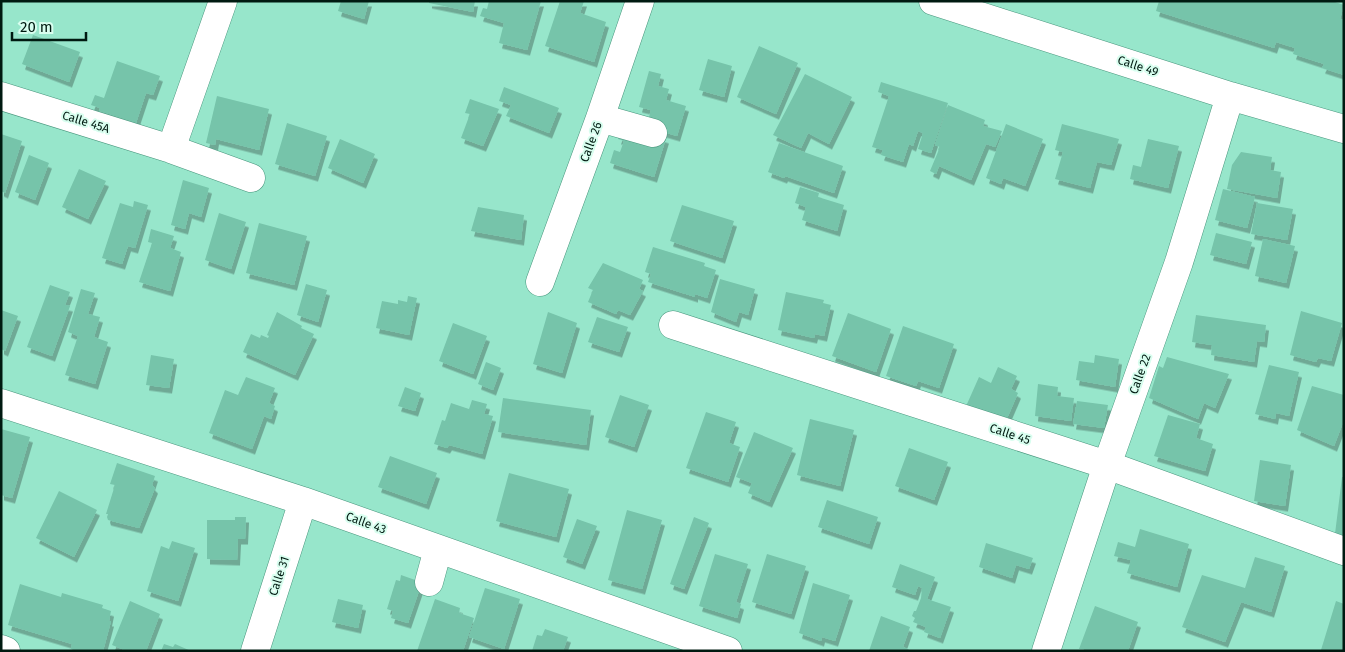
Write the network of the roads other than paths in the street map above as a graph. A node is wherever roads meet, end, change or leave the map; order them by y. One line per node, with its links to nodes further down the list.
1 (224, 1): 9 (street)
2 (640, 1): 6 (street, Calle 26)
3 (933, 1): 5 (street, Calle 49)
4 (1, 96): 9 (street, Calle 45A)
5 (1230, 96): 7 (street, Calle 49); 14 (street, Calle 22)
6 (600, 118): 8 (street); 11 (street, Calle 26)
7 (1344, 129)
8 (653, 133)
9 (171, 149): 10 (street, Calle 45A)
10 (250, 178)
11 (540, 282)
12 (674, 326): 14 (street, Calle 45)
13 (1, 403): 15 (street, Calle 43)
14 (1107, 465): 17 (street, Calle 45); 23 (street, Calle 22)
15 (303, 500): 16 (street, Calle 43); 21 (street, Calle 31)
16 (438, 549): 18 (street); 22 (street, Calle 43)
17 (1344, 551)
18 (429, 582)
19 (1, 649): 20 (street)
20 (6, 651)
21 (255, 651)
22 (728, 651)
23 (1046, 651)

